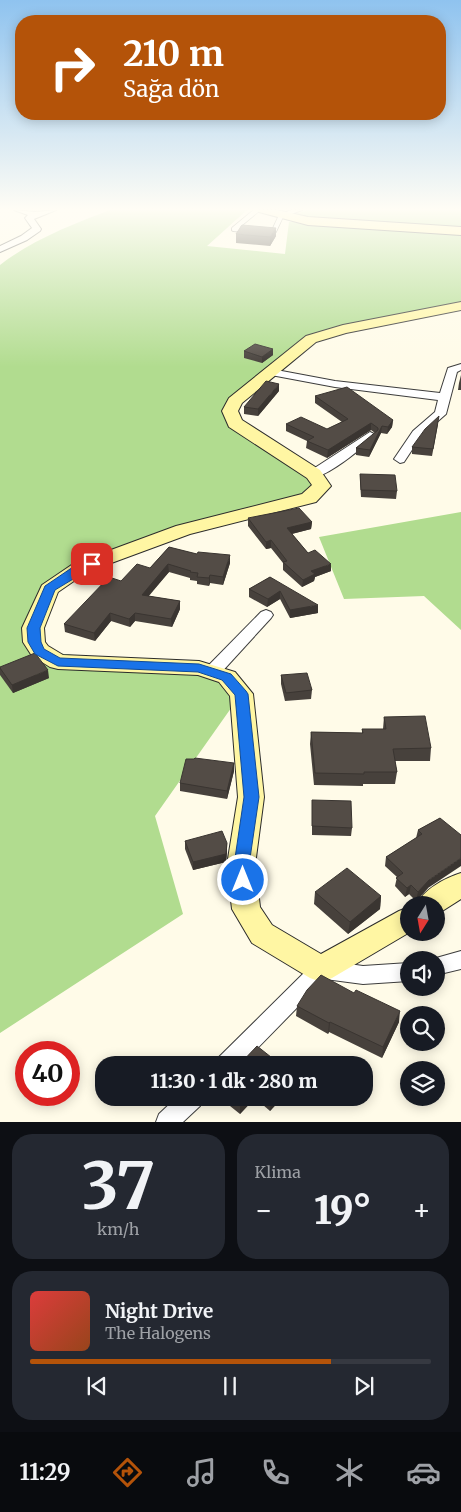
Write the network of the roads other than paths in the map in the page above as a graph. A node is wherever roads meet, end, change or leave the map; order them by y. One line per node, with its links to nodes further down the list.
1 (461, 306): 3 (street)
2 (461, 367): 4 (street)
3 (271, 372): 4 (street); 7 (street)
4 (444, 397): 6 (street)
5 (370, 436): 7 (street)
6 (400, 459)
7 (314, 474): 9 (street)
8 (266, 615): 9 (street)
9 (212, 672): 15 (street)
10 (461, 884): 11 (street)
11 (443, 896)
12 (400, 924): 15 (street)
13 (461, 960): 14 (street)
14 (445, 964)
15 (321, 969): 16 (street); 17 (street)
16 (400, 973)
17 (235, 1056)
18 (184, 1106): 19 (street)
19 (167, 1122)

